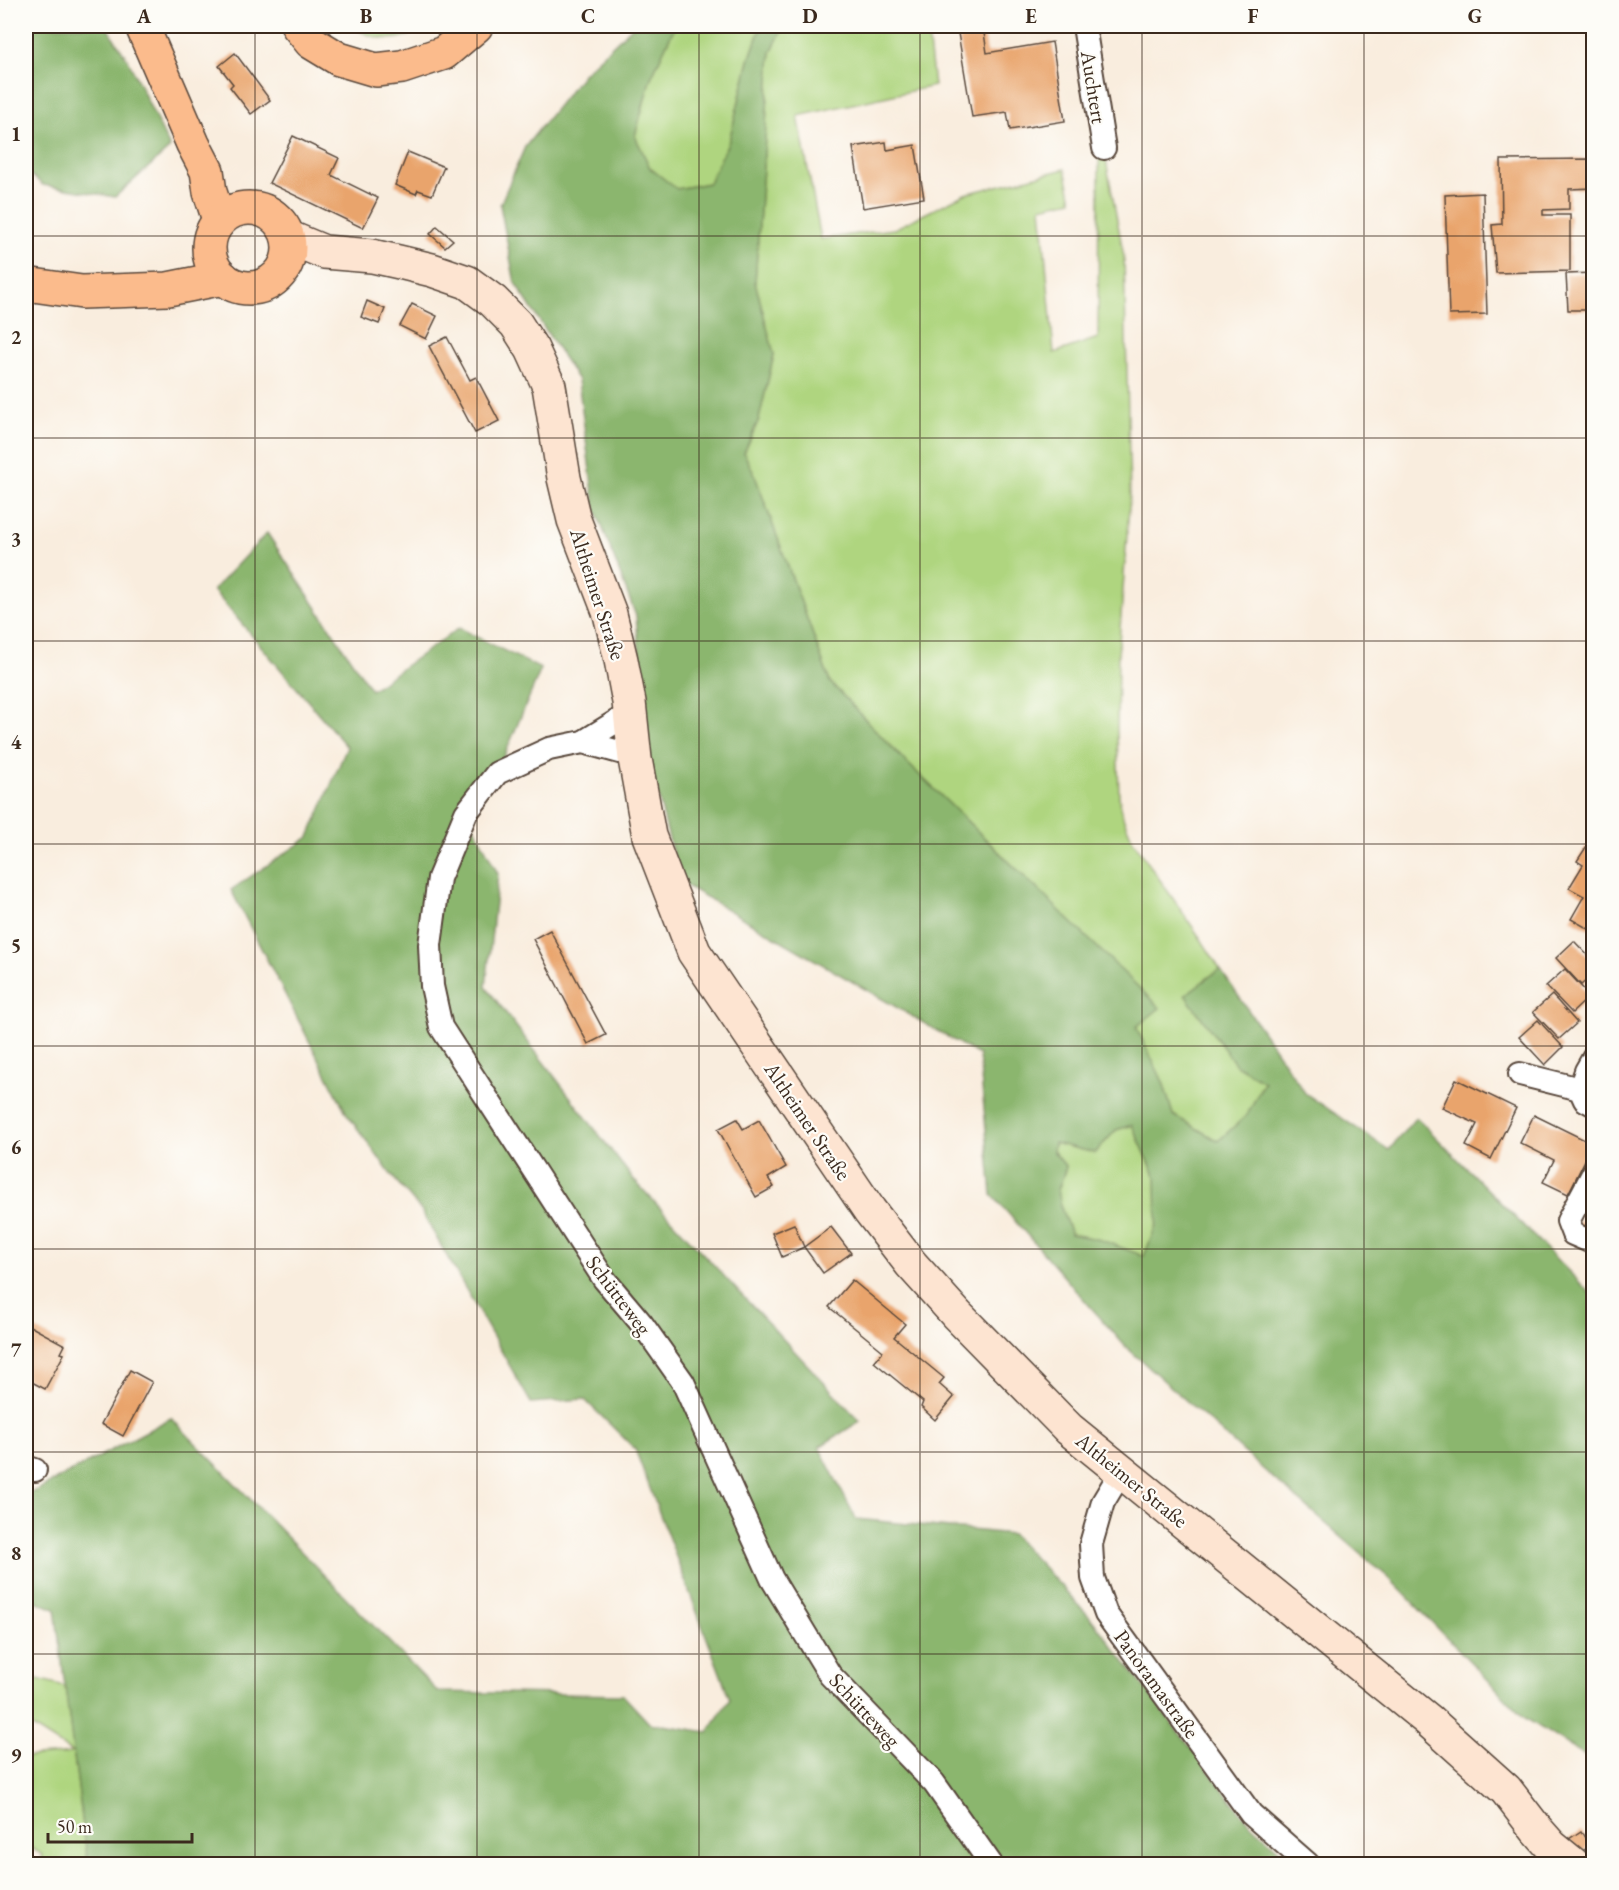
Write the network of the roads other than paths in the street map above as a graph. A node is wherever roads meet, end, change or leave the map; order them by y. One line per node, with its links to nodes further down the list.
1 (142, 26): 6 (main road)
2 (298, 26): 3 (main road)
3 (476, 26)
4 (1084, 26): 5 (street, Auchtert)
5 (1104, 148)
6 (233, 214): 7 (main road); 8 (main road)
7 (287, 250): 8 (main road); 10 (street, Altheimer Straße)
8 (216, 267): 9 (main road)
9 (26, 284)
10 (630, 713): 11 (street, Schütteweg); 12 (street, Altheimer Straße)
11 (583, 742): 12 (street, Schütteweg); 19 (street, Schütteweg)
12 (634, 756): 18 (street, Altheimer Straße)
13 (1593, 1057): 15 (street)
14 (1520, 1074): 15 (street)
15 (1587, 1097)
16 (1593, 1172): 17 (street)
17 (1593, 1243)
18 (1121, 1473): 20 (street, Panoramastraße); 21 (street, Altheimer Straße)
19 (991, 1864)
20 (1308, 1864)
21 (1573, 1864)

